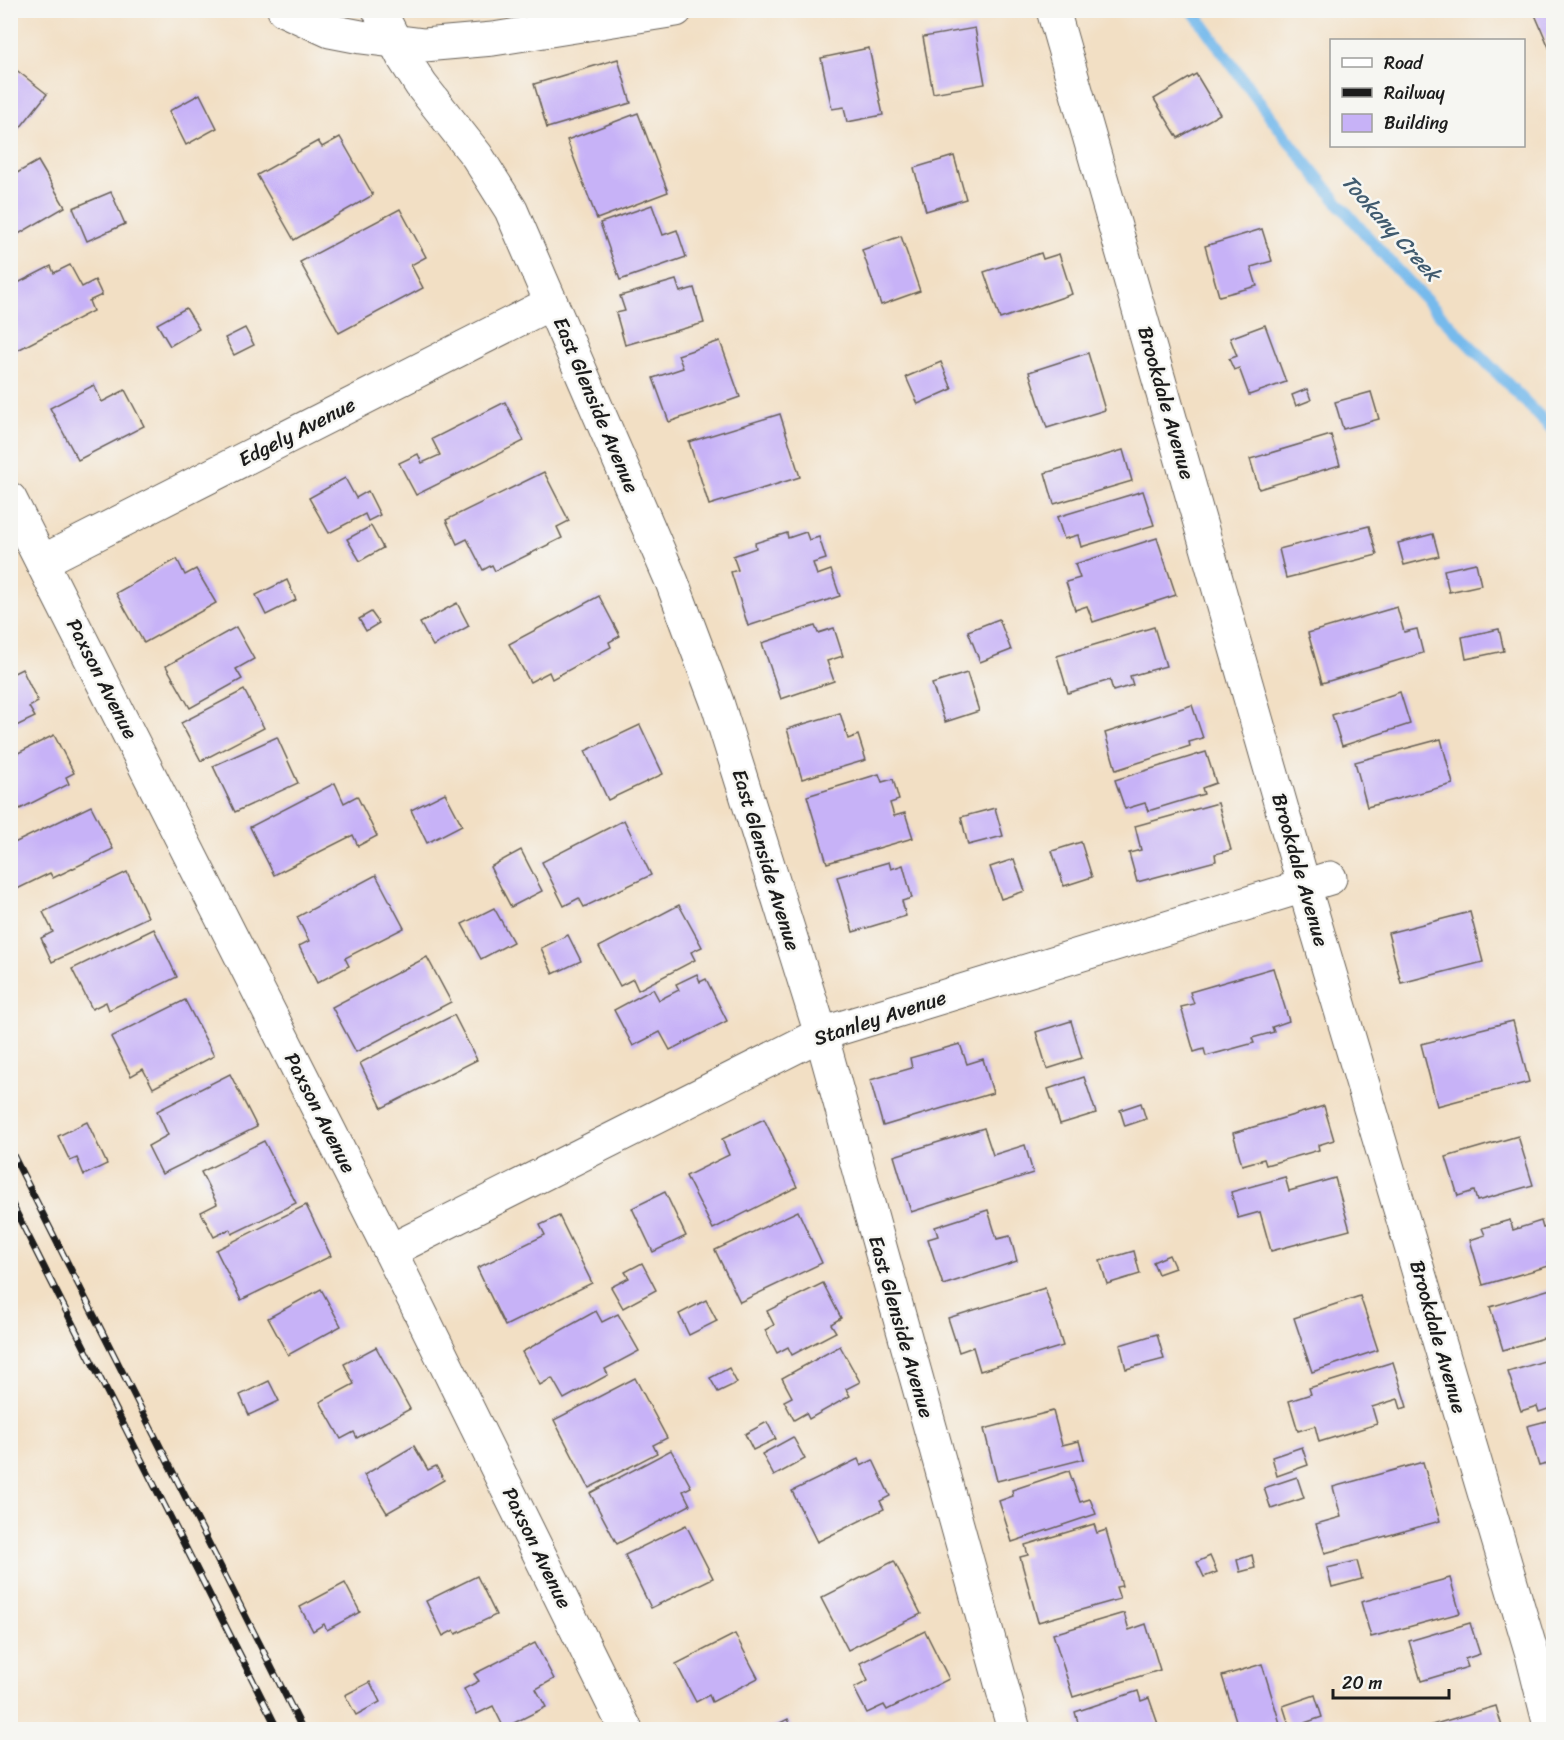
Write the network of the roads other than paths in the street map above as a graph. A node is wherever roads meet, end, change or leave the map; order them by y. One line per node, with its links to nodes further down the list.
1 (284, 10): 5 (street)
2 (379, 10): 5 (street, East Glenside Avenue)
3 (676, 10): 5 (street)
4 (1053, 10): 9 (street, Brookdale Avenue)
5 (394, 41): 6 (street, East Glenside Avenue)
6 (551, 303): 8 (street, Edgely Avenue); 10 (street, East Glenside Avenue)
7 (10, 499): 8 (street, Paxson Avenue)
8 (43, 561): 11 (street, Paxson Avenue)
9 (1317, 882): 10 (street, Stanley Avenue); 14 (street, Brookdale Avenue)
10 (821, 1034): 11 (street, Stanley Avenue); 13 (street, East Glenside Avenue)
11 (390, 1251): 12 (street, Paxson Avenue)
12 (626, 1730)
13 (1014, 1730)
14 (1551, 1730)

